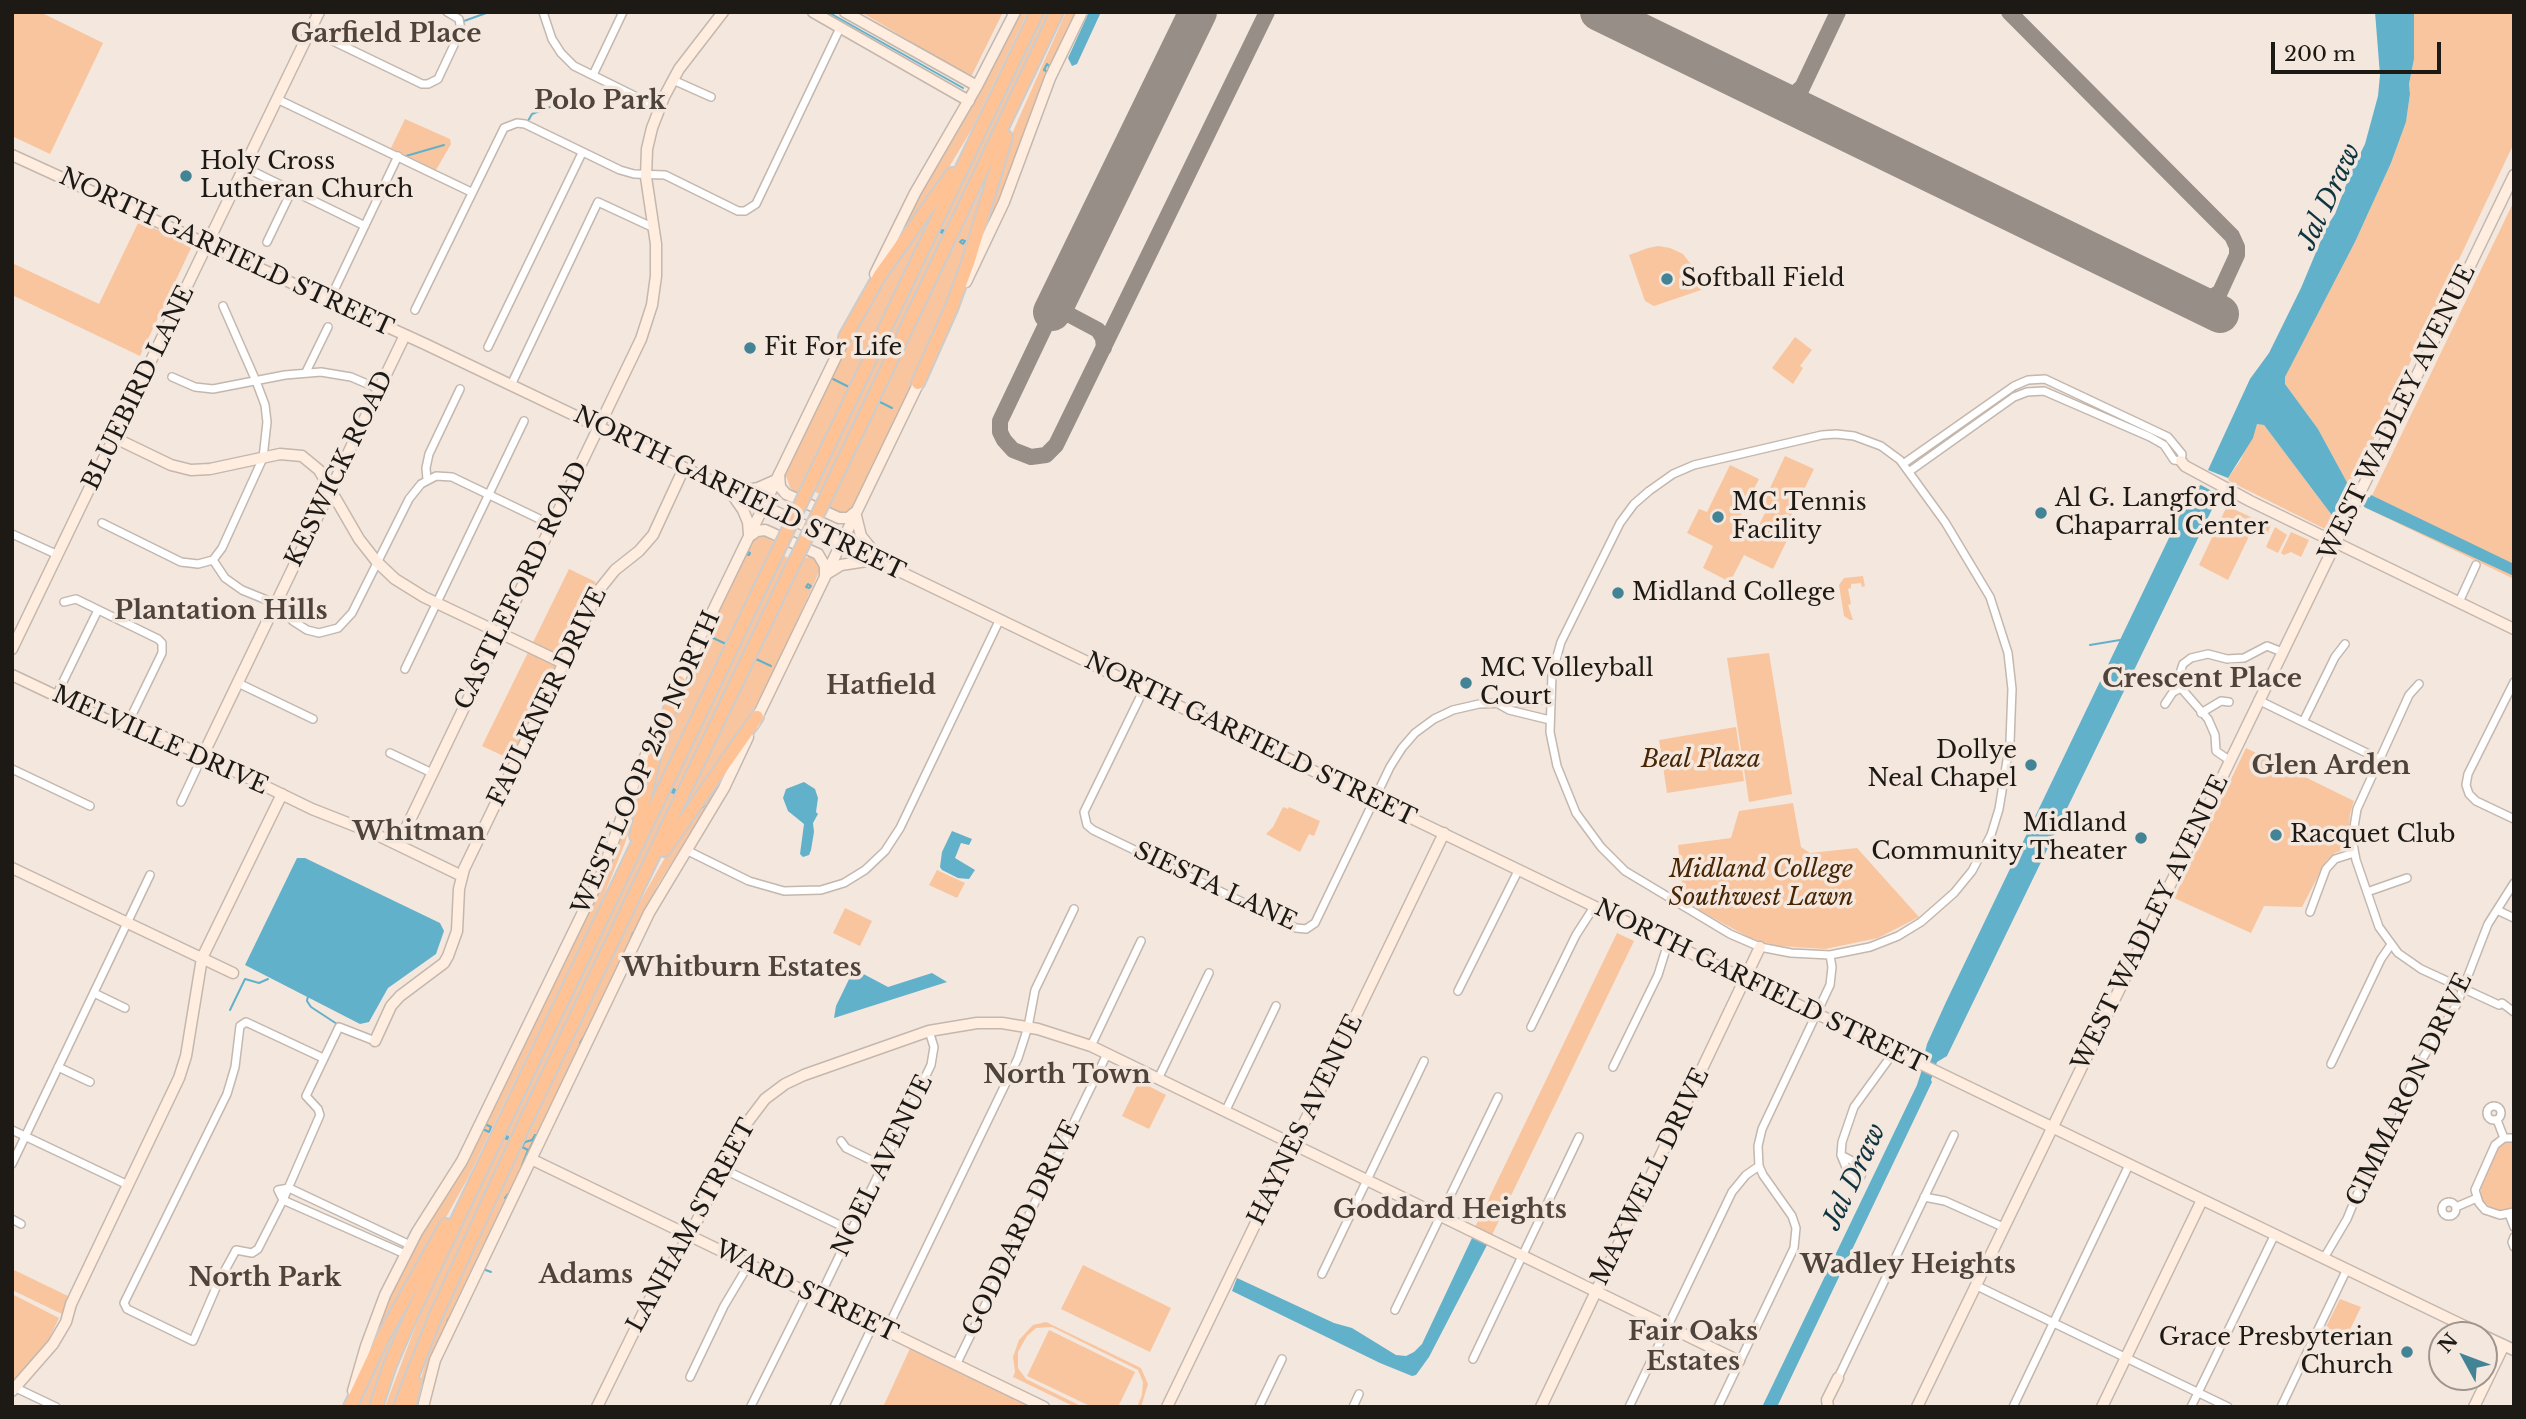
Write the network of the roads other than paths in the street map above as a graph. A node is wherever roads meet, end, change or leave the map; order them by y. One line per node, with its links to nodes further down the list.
1 (319, 12): 13 (street, BLUEBIRD LANE)
2 (447, 12): 13 (street)
3 (543, 12): 14 (street)
4 (623, 12): 14 (street)
5 (813, 12): 12 (street)
6 (845, 12): 16 (street)
7 (1015, 12): 16 (street, WEST LOOP 250 NORTH)
8 (1037, 12): 22 (highway)
9 (1057, 12): 17 (highway)
10 (1082, 12): 45 (street)
11 (724, 13): 15 (street, CASTLEFORD ROAD)
12 (840, 28): 20 (street); 27 (street)
13 (310, 30): 19 (street, BLUEBIRD LANE)
14 (593, 75): 21 (street)
15 (673, 80): 18 (street); 21 (street, CASTLEFORD ROAD)
16 (977, 86): 20 (street, WEST LOOP 250 NORTH)
17 (1019, 93): 45 (highway); 139 (highway, bridge)
18 (711, 97)
19 (277, 99): 25 (street); 26 (street, BLUEBIRD LANE)
20 (969, 101): 40 (street, WEST LOOP 250 NORTH)
21 (659, 107): 27 (street, CASTLEFORD ROAD)
22 (982, 127): 40 (highway); 129 (highway, bridge)
23 (582, 153): 27 (street); 30 (street); 41 (street)
24 (12, 155): 34 (street, NORTH GARFIELD STREET)
25 (398, 156): 30 (street); 31 (street)
26 (244, 167): 29 (street); 34 (street, BLUEBIRD LANE)
27 (646, 174): 32 (street, CASTLEFORD ROAD)
28 (2514, 175): 70 (street, WEST WADLEY AVENUE)
29 (292, 190): 31 (street); 33 (street)
30 (471, 192): 37 (street)
31 (365, 226): 35 (street)
32 (654, 228): 46 (street); 52 (street, CASTLEFORD ROAD)
33 (267, 242)
34 (209, 244): 35 (street, NORTH GARFIELD STREET); 53 (street, BLUEBIRD LANE)
35 (329, 301): 39 (street, NORTH GARFIELD STREET)
36 (223, 306): 44 (street)
37 (415, 310)
38 (328, 327): 42 (street)
39 (405, 335): 46 (street, NORTH GARFIELD STREET); 47 (street, KESWICK ROAD)
40 (845, 337): 59 (street, WEST LOOP 250 NORTH)
41 (488, 347)
42 (306, 372): 44 (street); 47 (street)
43 (173, 377): 44 (street)
44 (256, 381): 54 (street)
45 (918, 383): 65 (street)
46 (511, 385): 52 (street, NORTH GARFIELD STREET)
47 (379, 389): 62 (street, KESWICK ROAD)
48 (460, 389): 60 (street)
49 (2101, 404): 50 (street); 55 (street); 56 (street)
50 (2097, 413): 55 (street); 58 (street)
51 (524, 421): 63 (street)
52 (599, 427): 57 (street, NORTH GARFIELD STREET); 67 (street, CASTLEFORD ROAD)
53 (115, 439): 54 (street); 72 (street, BLUEBIRD LANE)
54 (263, 457): 62 (street); 73 (street)
55 (2181, 461): 70 (street)
56 (1903, 464): 58 (street); 98 (street)
57 (684, 468): 61 (street, NORTH GARFIELD STREET); 89 (street, FAULKNER DRIVE)
58 (1910, 471): 144 (street)
59 (778, 477): 61 (street); 64 (street, WEST LOOP 250 NORTH); 65 (street)
60 (427, 479): 63 (street); 74 (street)
61 (731, 490): 64 (street, NORTH GARFIELD STREET); 69 (street)
62 (330, 491): 74 (street); 81 (street, KESWICK ROAD)
63 (489, 495): 67 (street); 79 (street)
64 (764, 506): 69 (street, WEST LOOP 250 NORTH); 71 (street, NORTH GARFIELD STREET)
65 (856, 512): 71 (street); 75 (street)
66 (102, 523): 73 (street)
67 (552, 525): 85 (street, CASTLEFORD ROAD)
68 (12, 534): 72 (street)
69 (748, 538): 77 (street); 92 (street, WEST LOOP 250 NORTH)
70 (2335, 542): 80 (street); 88 (street, WEST WADLEY AVENUE)
71 (841, 543): 75 (street, NORTH GARFIELD STREET); 77 (street)
72 (58, 555): 87 (street, BLUEBIRD LANE)
73 (213, 560): 81 (street)
74 (377, 562): 79 (street); 81 (street)
75 (879, 562): 77 (street); 83 (street, NORTH GARFIELD STREET)
76 (2476, 565): 80 (street)
77 (825, 575): 105 (street)
78 (64, 602): 82 (street)
79 (437, 603): 85 (street); 90 (street)
80 (2459, 603): 84 (street)
81 (275, 604): 94 (street, KESWICK ROAD)
82 (98, 610): 99 (street); 109 (street)
83 (1000, 619): 97 (street, NORTH GARFIELD STREET); 123 (street)
84 (2514, 629)
85 (499, 632): 89 (street); 115 (street, CASTLEFORD ROAD)
86 (2345, 644): 108 (street)
87 (12, 649)
88 (2282, 652): 96 (street); 100 (street, WEST WADLEY AVENUE)
89 (563, 663): 128 (street, FAULKNER DRIVE)
90 (405, 669)
91 (12, 675): 99 (street, MELVILLE DRIVE)
92 (679, 682): 129 (highway); 209 (street, WEST LOOP 250 NORTH)
93 (2514, 682): 120 (street)
94 (238, 683): 106 (street); 111 (street, KESWICK ROAD)
95 (2419, 684): 112 (street)
96 (2181, 688): 102 (street); 104 (street)
97 (1144, 689): 117 (street, NORTH GARFIELD STREET); 117 (street, SIESTA LANE)
98 (1551, 689): 103 (street, SIESTA LANE); 107 (street)
99 (56, 696): 109 (street, MELVILLE DRIVE)
100 (2259, 700): 108 (street); 113 (street, WEST WADLEY AVENUE)
101 (2230, 702): 104 (street)
102 (2165, 704)
103 (1500, 705): 107 (street, SIESTA LANE); 117 (street, SIESTA LANE)
104 (2202, 713): 113 (street)
105 (757, 718): 123 (street); 139 (highway)
106 (313, 719)
107 (1550, 720): 143 (street)
108 (2303, 722): 112 (street)
109 (127, 725): 111 (street, MELVILLE DRIVE)
110 (390, 753): 115 (street)
111 (203, 755): 116 (street, MELVILLE DRIVE); 118 (street)
112 (2379, 759): 124 (street)
113 (2229, 760): 173 (street, WEST WADLEY AVENUE)
114 (12, 769): 119 (street)
115 (432, 773): 122 (street, CASTLEFORD ROAD)
116 (282, 794): 122 (street, MELVILLE DRIVE); 145 (street)
117 (1375, 799): 121 (street, NORTH GARFIELD STREET)
118 (181, 802)
119 (90, 806)
120 (2514, 819)
121 (1444, 833): 126 (street, NORTH GARFIELD STREET); 181 (street, HAYNES AVENUE)
122 (398, 845): 128 (street, MELVILLE DRIVE)
123 (686, 850): 184 (street)
124 (2354, 853): 132 (street); 136 (street)
125 (12, 868): 138 (street)
126 (1518, 871): 133 (street, NORTH GARFIELD STREET); 150 (street)
127 (150, 875): 138 (street)
128 (461, 876): 159 (street, FAULKNER DRIVE)
129 (621, 878): 183 (highway)
130 (2407, 878): 132 (street)
131 (2514, 883): 135 (street, CIMMARON DRIVE)
132 (2367, 892): 142 (street)
133 (1594, 907): 141 (street, NORTH GARFIELD STREET); 157 (street)
134 (1074, 909): 156 (street)
135 (2497, 909): 137 (street); 149 (street, CIMMARON DRIVE)
136 (2310, 912)
137 (2514, 918)
138 (127, 921): 145 (street); 151 (street)
139 (622, 923): 226 (highway)
140 (1142, 941): 160 (street)
141 (1668, 943): 148 (street, NORTH GARFIELD STREET); 167 (street)
142 (2390, 946): 149 (street); 165 (street)
143 (1760, 947): 144 (street); 148 (street, MAXWELL DRIVE)
144 (1830, 955): 155 (street)
145 (202, 958): 146 (street); 191 (street)
146 (233, 973)
147 (1209, 974): 168 (street)
148 (1746, 981): 155 (street, NORTH GARFIELD STREET); 216 (street, MAXWELL DRIVE)
149 (2464, 988): 154 (street); 211 (street, CIMMARON DRIVE)
150 (1458, 991)
151 (94, 993): 153 (street); 166 (street)
152 (1276, 1006): 171 (street)
153 (125, 1009)
154 (2512, 1011)
155 (1817, 1015): 161 (street, NORTH GARFIELD STREET); 188 (street)
156 (1028, 1027): 158 (street, LANHAM STREET); 160 (street, LANHAM STREET); 224 (street)
157 (1531, 1027)
158 (929, 1031): 187 (street, NOEL AVENUE); 189 (street, LANHAM STREET)
159 (375, 1041): 163 (street)
160 (1091, 1046): 162 (street, LANHAM STREET)
161 (1894, 1052): 173 (street, NORTH GARFIELD STREET); 182 (street)
162 (1107, 1054): 168 (street, LANHAM STREET); 231 (street, GODDARD DRIVE)
163 (323, 1058): 192 (street); 195 (street)
164 (1424, 1061): 190 (street)
165 (2331, 1064)
166 (58, 1067): 169 (street); 176 (street)
167 (1613, 1067)
168 (1158, 1079): 171 (street, LANHAM STREET)
169 (90, 1082)
170 (1498, 1097): 199 (street)
171 (1225, 1112): 181 (street, LANHAM STREET)
172 (2497, 1120): 178 (street)
173 (2052, 1128): 186 (street, NORTH GARFIELD STREET); 202 (street, WEST WADLEY AVENUE)
174 (12, 1130): 176 (street)
175 (1954, 1135): 193 (street)
176 (25, 1136): 185 (street); 191 (street)
177 (1579, 1137): 210 (street)
178 (2504, 1138): 179 (street); 194 (street)
179 (2514, 1138)
180 (841, 1141): 187 (street)
181 (1294, 1145): 190 (street, LANHAM STREET); 248 (street, HAYNES AVENUE)
182 (1841, 1155)
183 (488, 1156): 240 (highway); 241 (highway)
184 (531, 1159): 206 (street, WARD STREET); 244 (street)
185 (12, 1164)
186 (2129, 1165): 196 (street, NORTH GARFIELD STREET); 221 (street)
187 (883, 1166): 204 (street, NOEL AVENUE)
188 (1759, 1166): 223 (street); 230 (street)
189 (723, 1169): 204 (street); 206 (street, LANHAM STREET)
190 (1368, 1181): 199 (street, LANHAM STREET); 214 (street)
191 (128, 1185): 234 (street)
192 (289, 1188): 195 (street); 209 (street)
193 (1924, 1197): 202 (street); 233 (street)
194 (2477, 1198): 197 (street); 198 (street)
195 (283, 1200): 209 (street)
196 (2202, 1200): 205 (street, NORTH GARFIELD STREET); 227 (street)
197 (2456, 1207)
198 (2511, 1213): 203 (street)
199 (1440, 1216): 210 (street, LANHAM STREET); 219 (street)
200 (12, 1219): 201 (street)
201 (21, 1224)
202 (2003, 1227): 215 (street, WEST WADLEY AVENUE)
203 (2514, 1227)
204 (852, 1231): 218 (street, NOEL AVENUE)
205 (2274, 1234): 211 (street, NORTH GARFIELD STREET); 235 (street)
206 (690, 1235): 212 (street, WARD STREET); 245 (street, LANHAM STREET)
207 (2514, 1237): 208 (street)
208 (2514, 1247)
209 (408, 1250): 240 (street, WEST LOOP 250 NORTH)
210 (1522, 1256): 216 (street, LANHAM STREET); 229 (street)
211 (2324, 1258): 213 (street, NORTH GARFIELD STREET)
212 (749, 1264): 217 (street, WARD STREET); 232 (street)
213 (2347, 1269): 220 (street, NORTH GARFIELD STREET); 259 (street)
214 (1322, 1274)
215 (1975, 1285): 221 (street); 254 (street, WEST WADLEY AVENUE)
216 (1597, 1291): 223 (street, LANHAM STREET); 251 (street, MAXWELL DRIVE)
217 (808, 1292): 218 (street, WARD STREET); 237 (street)
218 (819, 1298): 222 (street, WARD STREET)
219 (1395, 1310)
220 (2454, 1321)
221 (2053, 1322): 227 (street); 255 (street)
222 (873, 1325): 224 (street, WARD STREET); 246 (street)
223 (1668, 1325): 230 (street, LANHAM STREET); 252 (street)
224 (886, 1331): 231 (street, WARD STREET)
225 (2509, 1348): 260 (street)
226 (422, 1352): 242 (highway); 243 (highway)
227 (2126, 1357): 235 (street); 256 (street)
228 (1282, 1359): 249 (street)
229 (1473, 1359)
230 (1739, 1361): 238 (street)
231 (956, 1365): 247 (street, WARD STREET)
232 (690, 1377)
233 (1838, 1378): 253 (street)
234 (14, 1390): 239 (street)
235 (2198, 1392): 257 (street); 258 (street)
236 (1359, 1394): 250 (street)
237 (751, 1406)
238 (1719, 1406)
239 (56, 1407)
240 (349, 1407)
241 (376, 1407)
242 (400, 1407)
243 (409, 1407)
244 (423, 1407)
245 (597, 1407)
246 (834, 1407)
247 (1044, 1407)
248 (1167, 1407)
249 (1259, 1407)
250 (1353, 1407)
251 (1541, 1407)
252 (1629, 1407)
253 (1828, 1407)
254 (1917, 1407)
255 (2013, 1407)
256 (2102, 1407)
257 (2191, 1407)
258 (2228, 1407)
259 (2281, 1407)
260 (2474, 1407)

